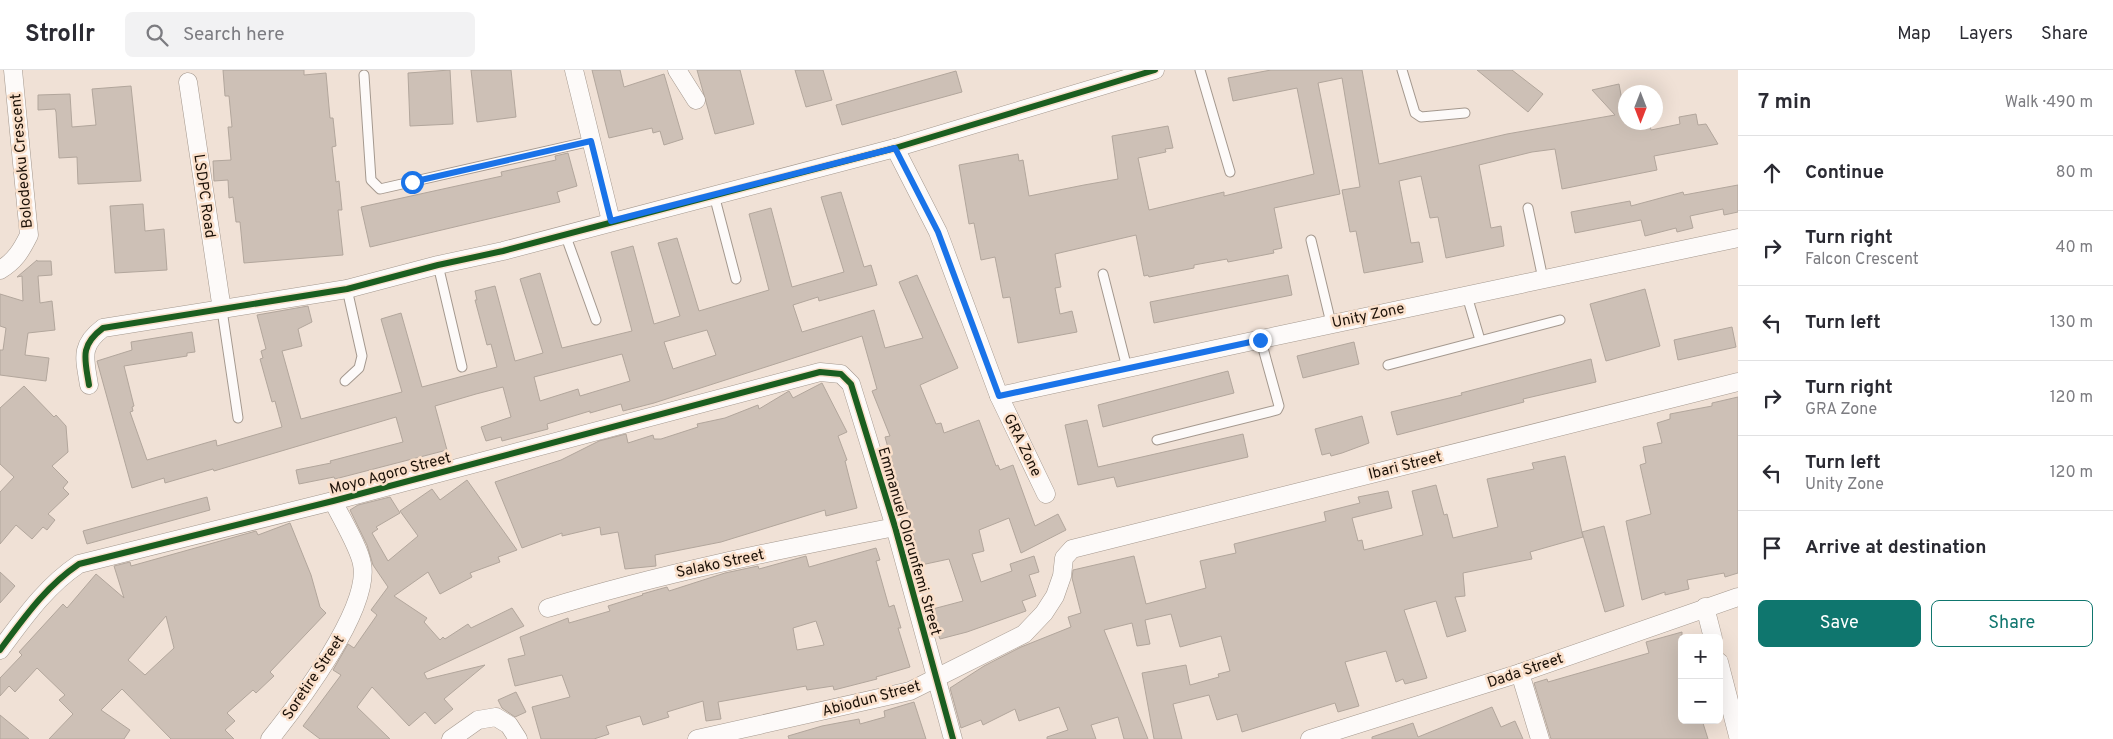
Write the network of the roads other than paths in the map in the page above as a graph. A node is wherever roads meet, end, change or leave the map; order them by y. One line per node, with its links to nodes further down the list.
1 (13, 70): 21 (street, Bolodeoku Crescent)
2 (574, 70): 11 (street)
3 (677, 70): 9 (street)
4 (1155, 70): 12 (street)
5 (1200, 70): 13 (lane)
6 (1402, 70): 10 (lane)
7 (364, 75): 11 (lane)
8 (188, 82): 27 (street, LSDPC Road)
9 (696, 100)
10 (1465, 113)
11 (591, 141): 16 (street)
12 (895, 148): 14 (street); 40 (street, GRA Zone)
13 (1230, 172)
14 (714, 195): 16 (street); 23 (lane)
15 (1528, 208): 24 (lane)
16 (611, 221): 17 (street)
17 (565, 234): 20 (street); 28 (lane)
18 (1738, 238): 24 (street, Unity Zone)
19 (1311, 240): 30 (lane)
20 (438, 265): 25 (street); 34 (lane)
21 (0, 270)
22 (1103, 274): 35 (lane)
23 (736, 279)
24 (1543, 280): 26 (street, Unity Zone)
25 (347, 289): 27 (street); 37 (lane)
26 (1466, 296): 30 (street, Unity Zone); 32 (lane)
27 (222, 310): 39 (street); 41 (lane)
28 (596, 320)
29 (1560, 320): 32 (lane)
30 (1331, 323): 31 (street, Unity Zone)
31 (1260, 340): 35 (street, Unity Zone); 42 (lane)
32 (1480, 340): 33 (lane)
33 (1388, 364)
34 (462, 367)
35 (1127, 368): 40 (street, Unity Zone)
36 (820, 372): 44 (street, Moyo Agoro Street); 45 (street, Emmanuel Olorunfemi Street)
37 (344, 381)
38 (1738, 382): 46 (street, Ibari Street)
39 (89, 385)
40 (999, 396): 43 (street, GRA Zone)
41 (238, 418)
42 (1157, 440)
43 (1046, 494)
44 (333, 501): 51 (street, Moyo Agoro Street); 56 (street, Soretire Street)
45 (895, 527): 49 (street, Salako Street); 53 (street, Emmanuel Olorunfemi Street)
46 (1072, 549): 53 (street, Abiodun Street)
47 (1738, 597): 48 (street, Dada Street)
48 (1705, 607): 50 (street); 52 (street, Dada Street)
49 (548, 608)
50 (1712, 634)
51 (0, 650)
52 (1520, 673): 61 (street, Dada Street); 62 (street)
53 (938, 678): 59 (street, Abiodun Street); 60 (street, Emmanuel Olorunfemi Street)
54 (1723, 678): 55 (street)
55 (1738, 736)
56 (270, 739)
57 (451, 739): 58 (street)
58 (518, 739)
59 (697, 739)
60 (952, 739)
61 (1310, 739)
62 (1540, 739)

